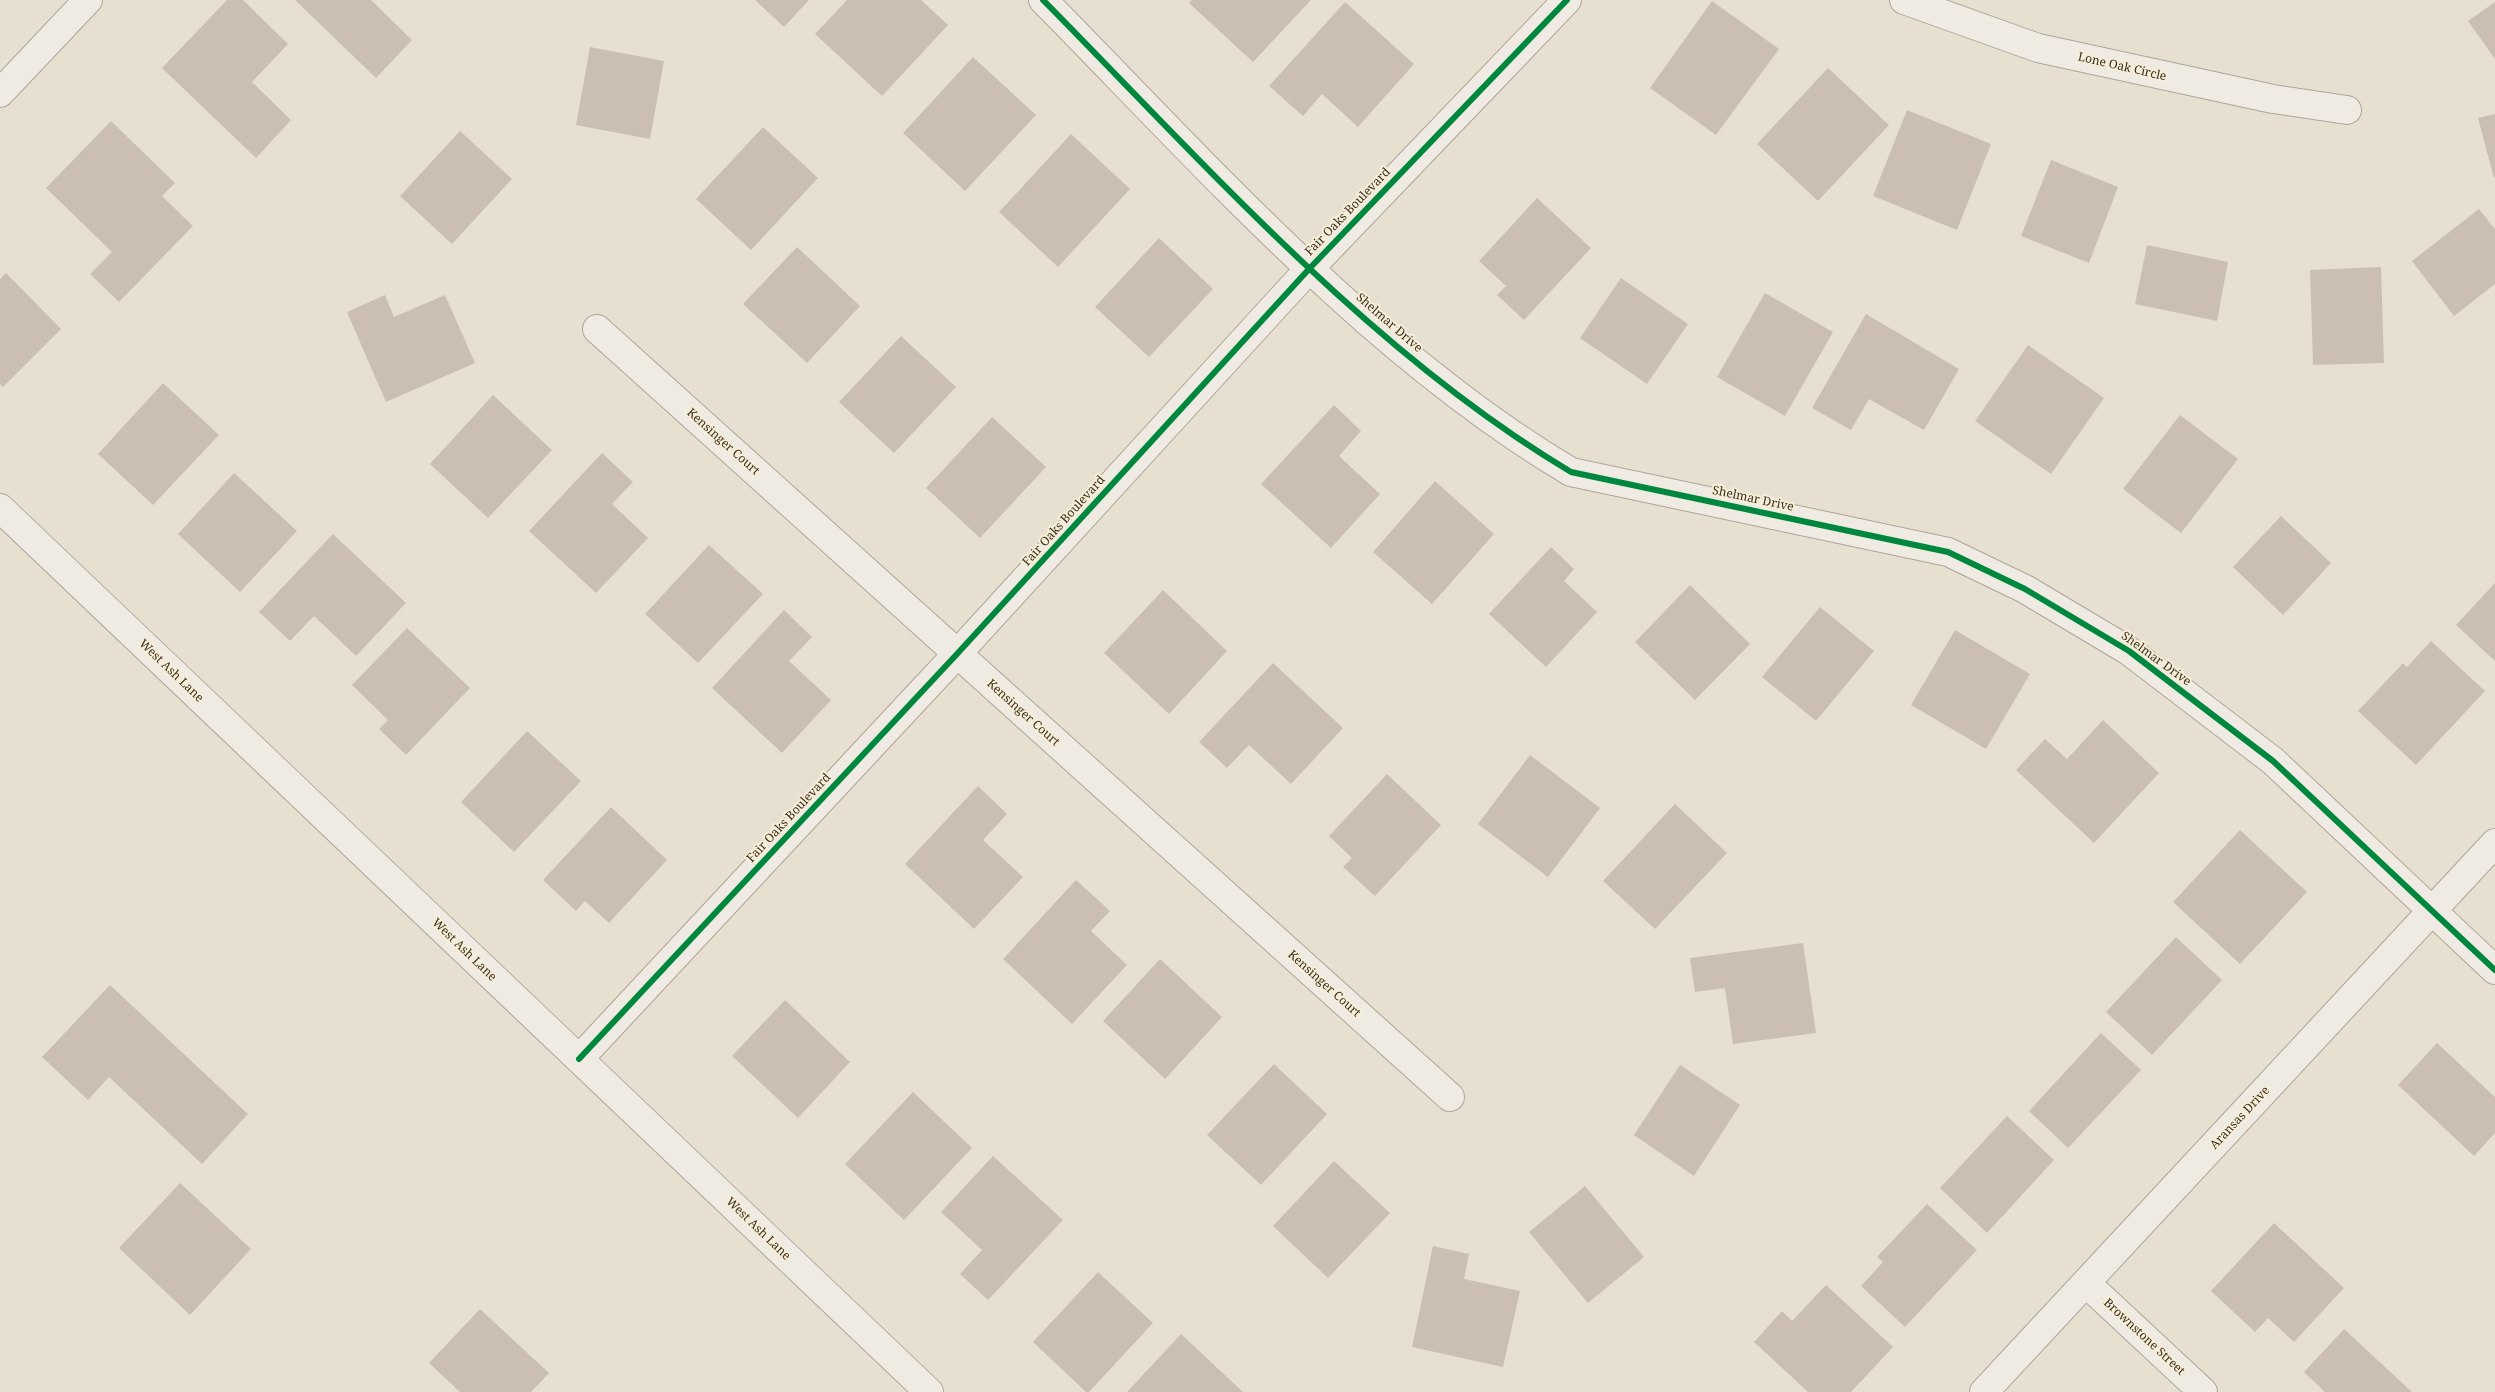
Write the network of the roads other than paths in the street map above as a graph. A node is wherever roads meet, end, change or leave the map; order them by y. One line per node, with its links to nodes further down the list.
1 (88, 0): 5 (street)
2 (1043, 0): 7 (street, Shelmar Drive)
3 (1567, 0): 7 (street, Fair Oaks Boulevard)
4 (1904, 0): 6 (street, Lone Oak Circle)
5 (0, 93)
6 (2347, 110)
7 (1308, 269): 10 (street, Fair Oaks Boulevard); 12 (street, Shelmar Drive)
8 (597, 329): 10 (street, Kensinger Court)
9 (0, 508): 14 (street, West Ash Lane)
10 (957, 654): 14 (street, Fair Oaks Boulevard); 15 (street, Kensinger Court)
11 (2495, 843): 12 (street, Aransas Drive)
12 (2432, 912): 13 (street, Shelmar Drive); 16 (street, Aransas Drive)
13 (2495, 970)
14 (579, 1060): 17 (street, West Ash Lane)
15 (1450, 1097)
16 (2086, 1282): 18 (street, Aransas Drive); 19 (street, Brownstone Street)
17 (928, 1392)
18 (1984, 1392)
19 (2203, 1392)

